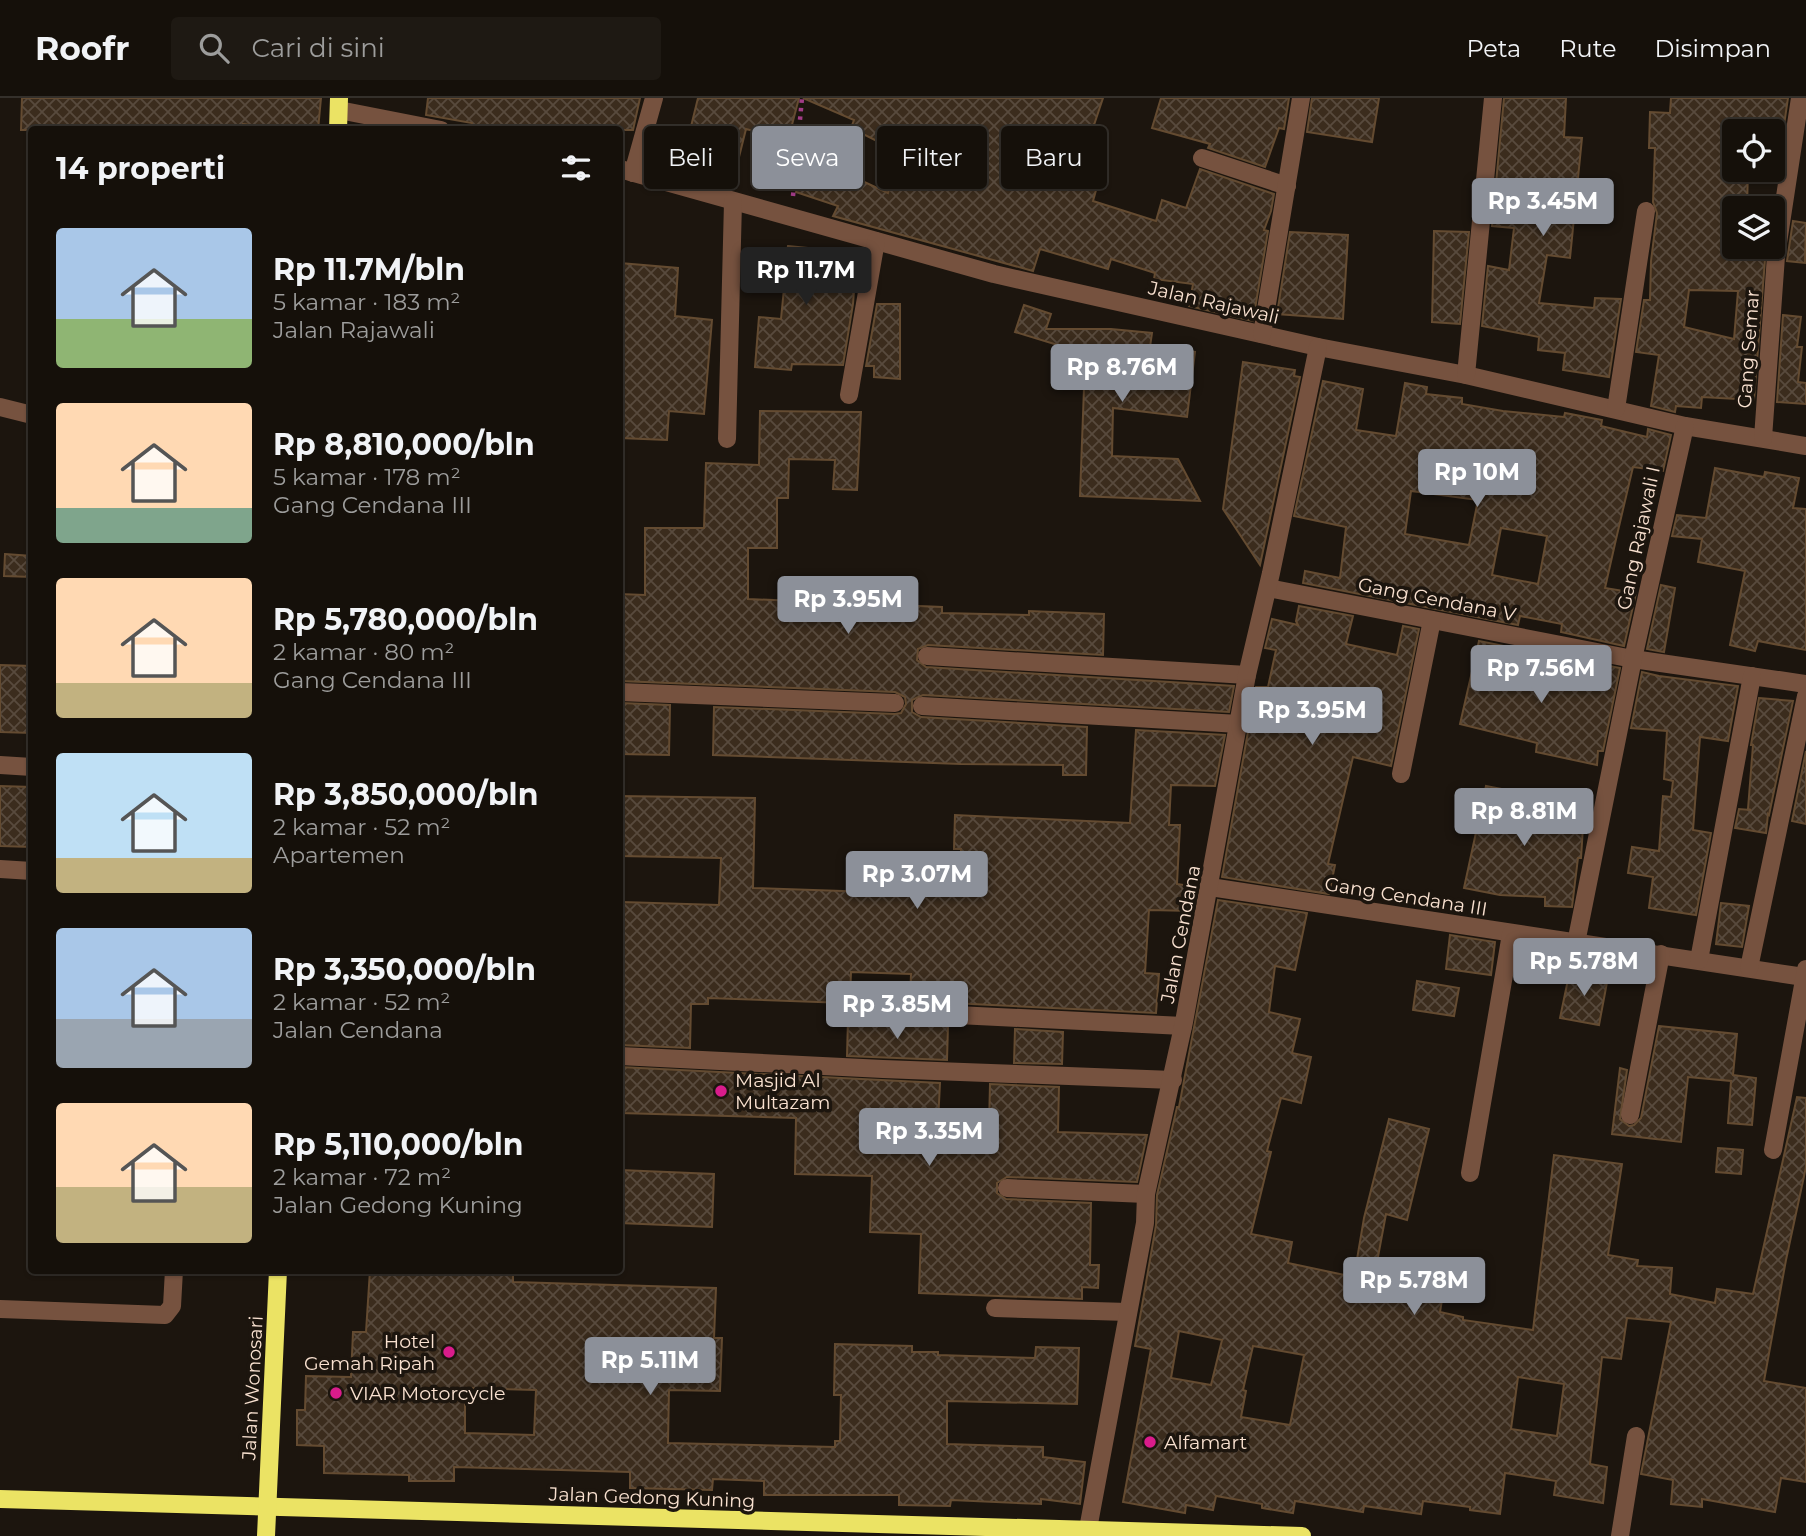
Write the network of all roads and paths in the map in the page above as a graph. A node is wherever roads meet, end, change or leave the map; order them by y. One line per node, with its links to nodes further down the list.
1 (654, 98): 10 (street)
2 (802, 98): 14 (path)
3 (1301, 98): 11 (street)
4 (1493, 98): 18 (street)
5 (1800, 98): 24 (street, Gang Semar)
6 (339, 104): 7 (main road); 8 (street)
7 (338, 126)
8 (425, 126)
9 (1202, 158): 11 (street)
10 (626, 171): 12 (street, Jalan Rajawali)
11 (1287, 186): 16 (street)
12 (733, 202): 14 (street, Jalan Rajawali); 25 (street)
13 (1646, 211): 21 (street)
14 (790, 218): 15 (street, Jalan Rajawali)
15 (876, 241): 16 (street, Jalan Rajawali); 19 (street)
16 (1262, 334): 17 (street, Jalan Rajawali)
17 (1318, 347): 18 (street, Jalan Rajawali); 27 (street, Jalan Cendana)
18 (1466, 375): 21 (street, Jalan Rajawali)
19 (849, 395)
20 (0, 407): 22 (street)
21 (1616, 410): 23 (street, Jalan Rajawali)
22 (28, 414)
23 (1685, 426): 24 (street, Jalan Rajawali); 30 (street, Gang Rajawali I)
24 (1763, 438): 26 (street, Jalan Rajawali)
25 (727, 439)
26 (1806, 446)
27 (1268, 588): 28 (street, Gang Cendana V); 31 (street, Jalan Cendana)
28 (1432, 620): 30 (street, Gang Cendana V); 41 (street)
29 (927, 656): 31 (street)
30 (1633, 659): 32 (street, Gang Cendana V); 46 (street, Gang Rajawali I)
31 (1247, 675): 38 (street, Jalan Cendana)
32 (1752, 676): 33 (street, Gang Cendana V); 48 (street)
33 (1806, 684)
34 (623, 692): 36 (street)
35 (1806, 696): 49 (street)
36 (895, 702)
37 (922, 706): 38 (street)
38 (1239, 724): 44 (street, Jalan Cendana)
39 (0, 765): 40 (street)
40 (28, 767)
41 (1401, 774)
42 (0, 869): 43 (street)
43 (28, 871)
44 (1210, 887): 45 (street, Gang Cendana III); 52 (street, Jalan Cendana)
45 (1511, 933): 46 (street, Gang Cendana III); 57 (street)
46 (1576, 943): 47 (street, Gang Cendana III)
47 (1661, 954): 48 (street, Gang Cendana III); 55 (street)
48 (1699, 960): 49 (street, Gang Cendana III)
49 (1749, 968): 50 (street, Gang Cendana III)
50 (1805, 973): 56 (street)
51 (855, 1010): 52 (street)
52 (1183, 1026): 54 (street, Jalan Cendana)
53 (623, 1056): 54 (street)
54 (1173, 1080): 59 (street, Jalan Cendana)
55 (1630, 1115)
56 (1773, 1150)
57 (1470, 1173)
58 (1007, 1188): 59 (street)
59 (1146, 1194): 64 (street, Jalan Cendana)
60 (174, 1274): 63 (street)
61 (278, 1274): 67 (main road, Jalan Wonosari)
62 (995, 1308): 64 (street)
63 (0, 1309)
64 (1128, 1312): 68 (street, Jalan Cendana)
65 (1636, 1436): 73 (street)
66 (0, 1499): 67 (main road, Jalan Gedong Kuning)
67 (268, 1507): 69 (main road, Jalan Gedong Kuning); 70 (main road, Jalan Wonosari)
68 (1088, 1529): 69 (main road, Jalan Gedong Kuning); 71 (main road, Jalan Gedong Kuning)
69 (938, 1531)
70 (266, 1536)
71 (1289, 1536): 72 (main road, Jalan Gedong Kuning)
72 (1302, 1536)
73 (1620, 1536)

